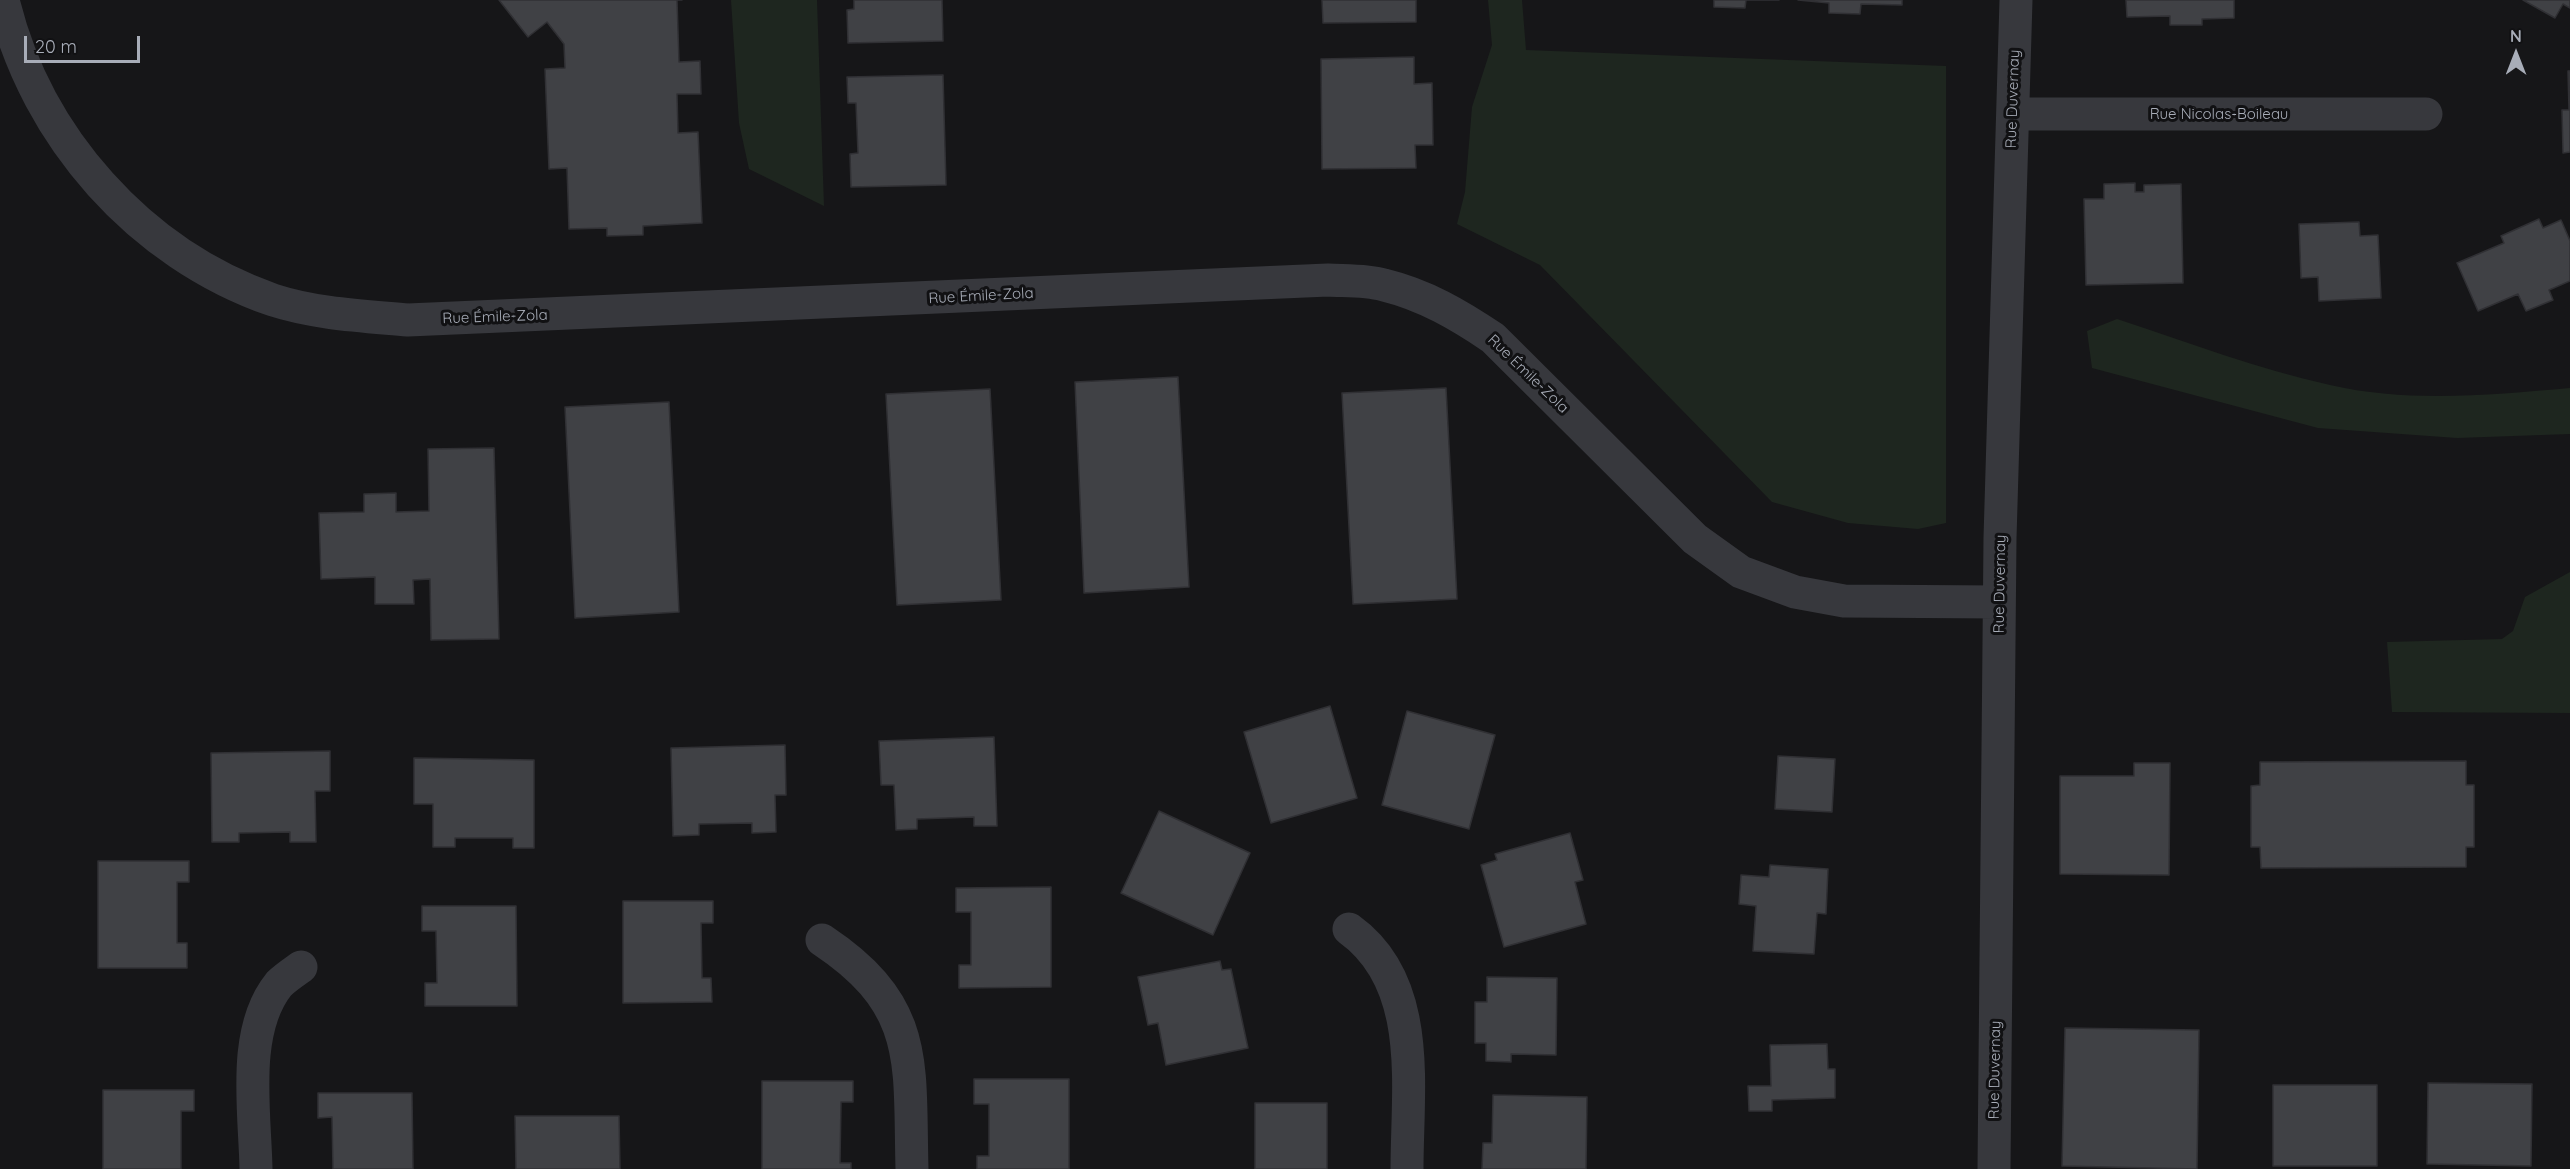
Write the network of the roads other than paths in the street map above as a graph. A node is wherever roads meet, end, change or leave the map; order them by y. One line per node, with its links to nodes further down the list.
1 (3, 0): 5 (street, Rue Émile-Zola)
2 (2016, 0): 3 (street, Rue Duvernay)
3 (2013, 114): 4 (street, Rue Nicolas-Boileau); 5 (street, Rue Duvernay)
4 (2426, 114)
5 (1999, 602): 12 (street, Rue Duvernay)
6 (1349, 929): 11 (street)
7 (822, 940): 10 (street)
8 (301, 967): 9 (street)
9 (256, 1169)
10 (912, 1169)
11 (1407, 1169)
12 (1994, 1169)

